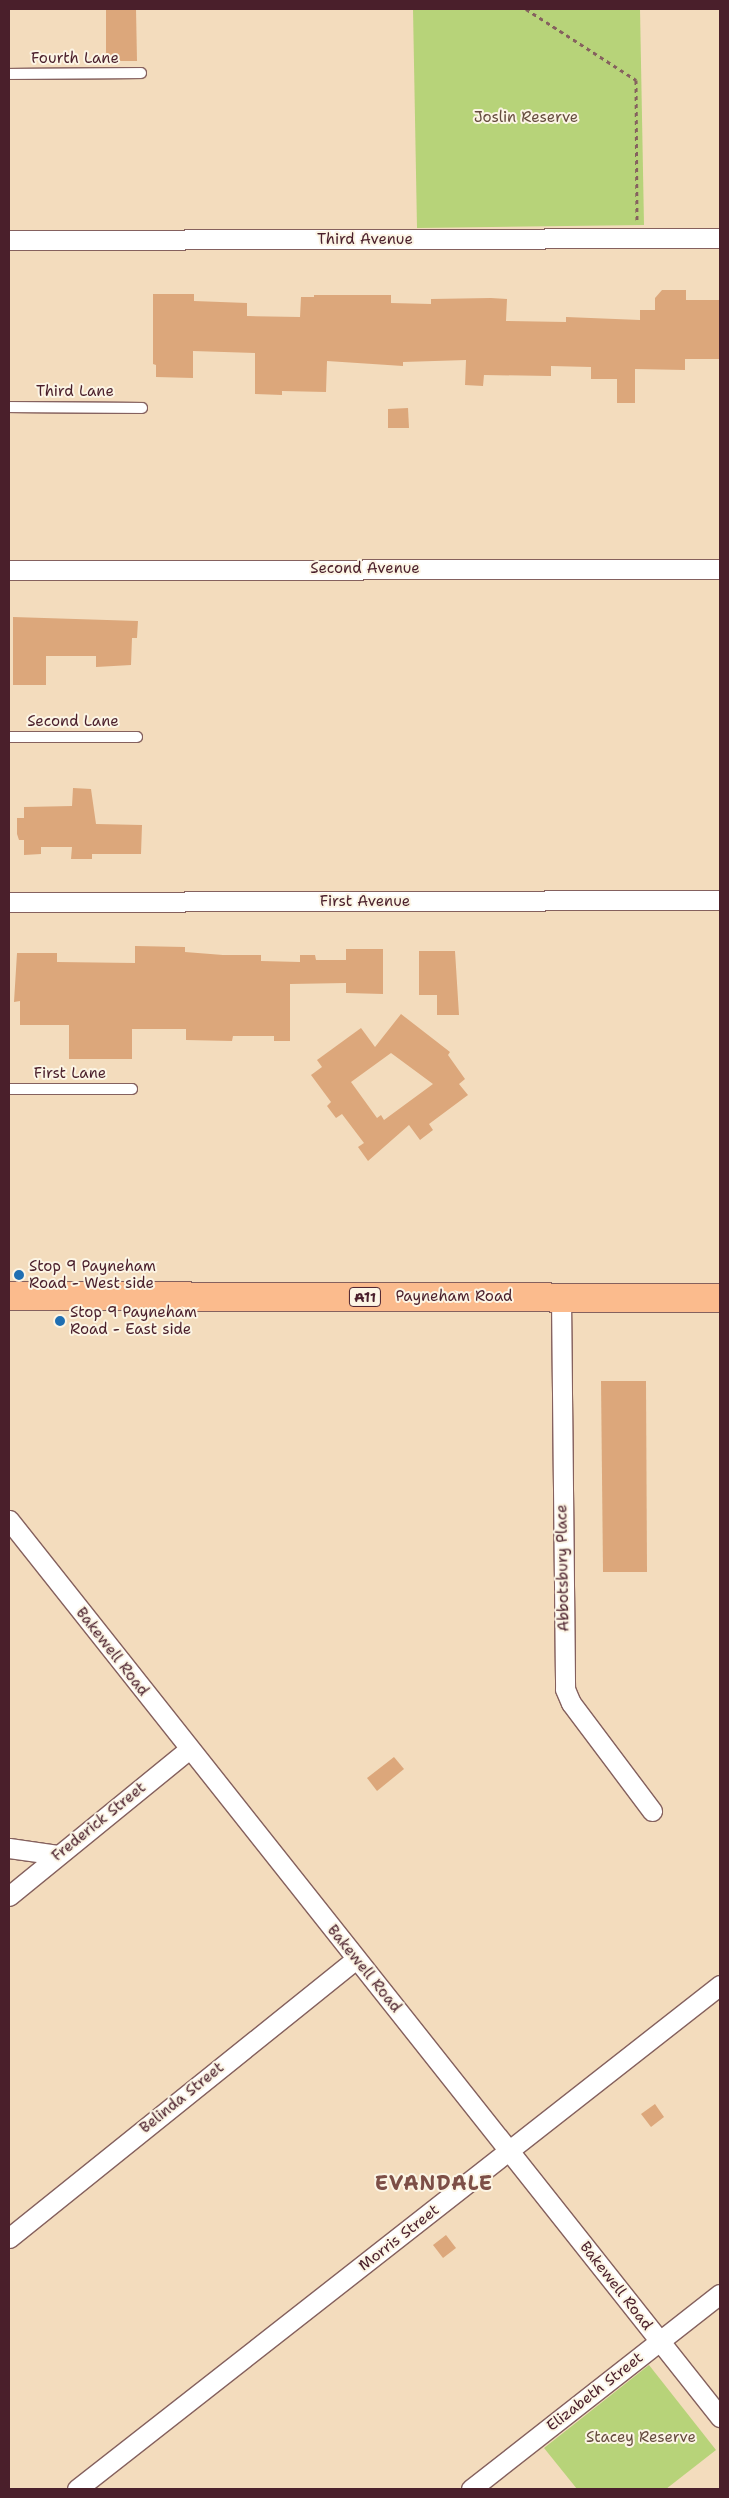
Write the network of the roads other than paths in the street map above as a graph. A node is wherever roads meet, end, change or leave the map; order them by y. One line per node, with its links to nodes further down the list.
1 (141, 73): 2 (lane, Fourth Lane)
2 (9, 74)
3 (720, 238): 4 (street, Third Avenue)
4 (9, 240)
5 (9, 407): 6 (lane, Third Lane)
6 (142, 408)
7 (720, 569): 8 (street, Second Avenue)
8 (9, 570)
9 (9, 737): 10 (lane, Second Lane)
10 (137, 737)
11 (720, 900): 12 (street, First Avenue)
12 (9, 902)
13 (132, 1089): 14 (lane, First Lane)
14 (9, 1090)
15 (9, 1296): 16 (main road, Payneham Road / A11)
16 (561, 1297): 17 (main road, Payneham Road / A11); 20 (street, Abbotsbury Place)
17 (720, 1298)
18 (9, 1520): 19 (street, Bakewell Road)
19 (189, 1749): 22 (street, Frederick Street); 24 (street, Bakewell Road)
20 (652, 1811)
21 (9, 1848): 22 (street)
22 (58, 1855): 23 (street, Frederick Street)
23 (9, 1896)
24 (356, 1959): 26 (street, Bakewell Road); 27 (street, Belinda Street)
25 (720, 1985): 26 (street, Morris Street)
26 (510, 2152): 29 (street, Bakewell Road); 31 (street, Morris Street)
27 (9, 2238)
28 (720, 2294): 29 (street, Elizabeth Street)
29 (660, 2341): 30 (street, Bakewell Road); 32 (street, Elizabeth Street)
30 (720, 2417)
31 (77, 2489)
32 (471, 2489)

